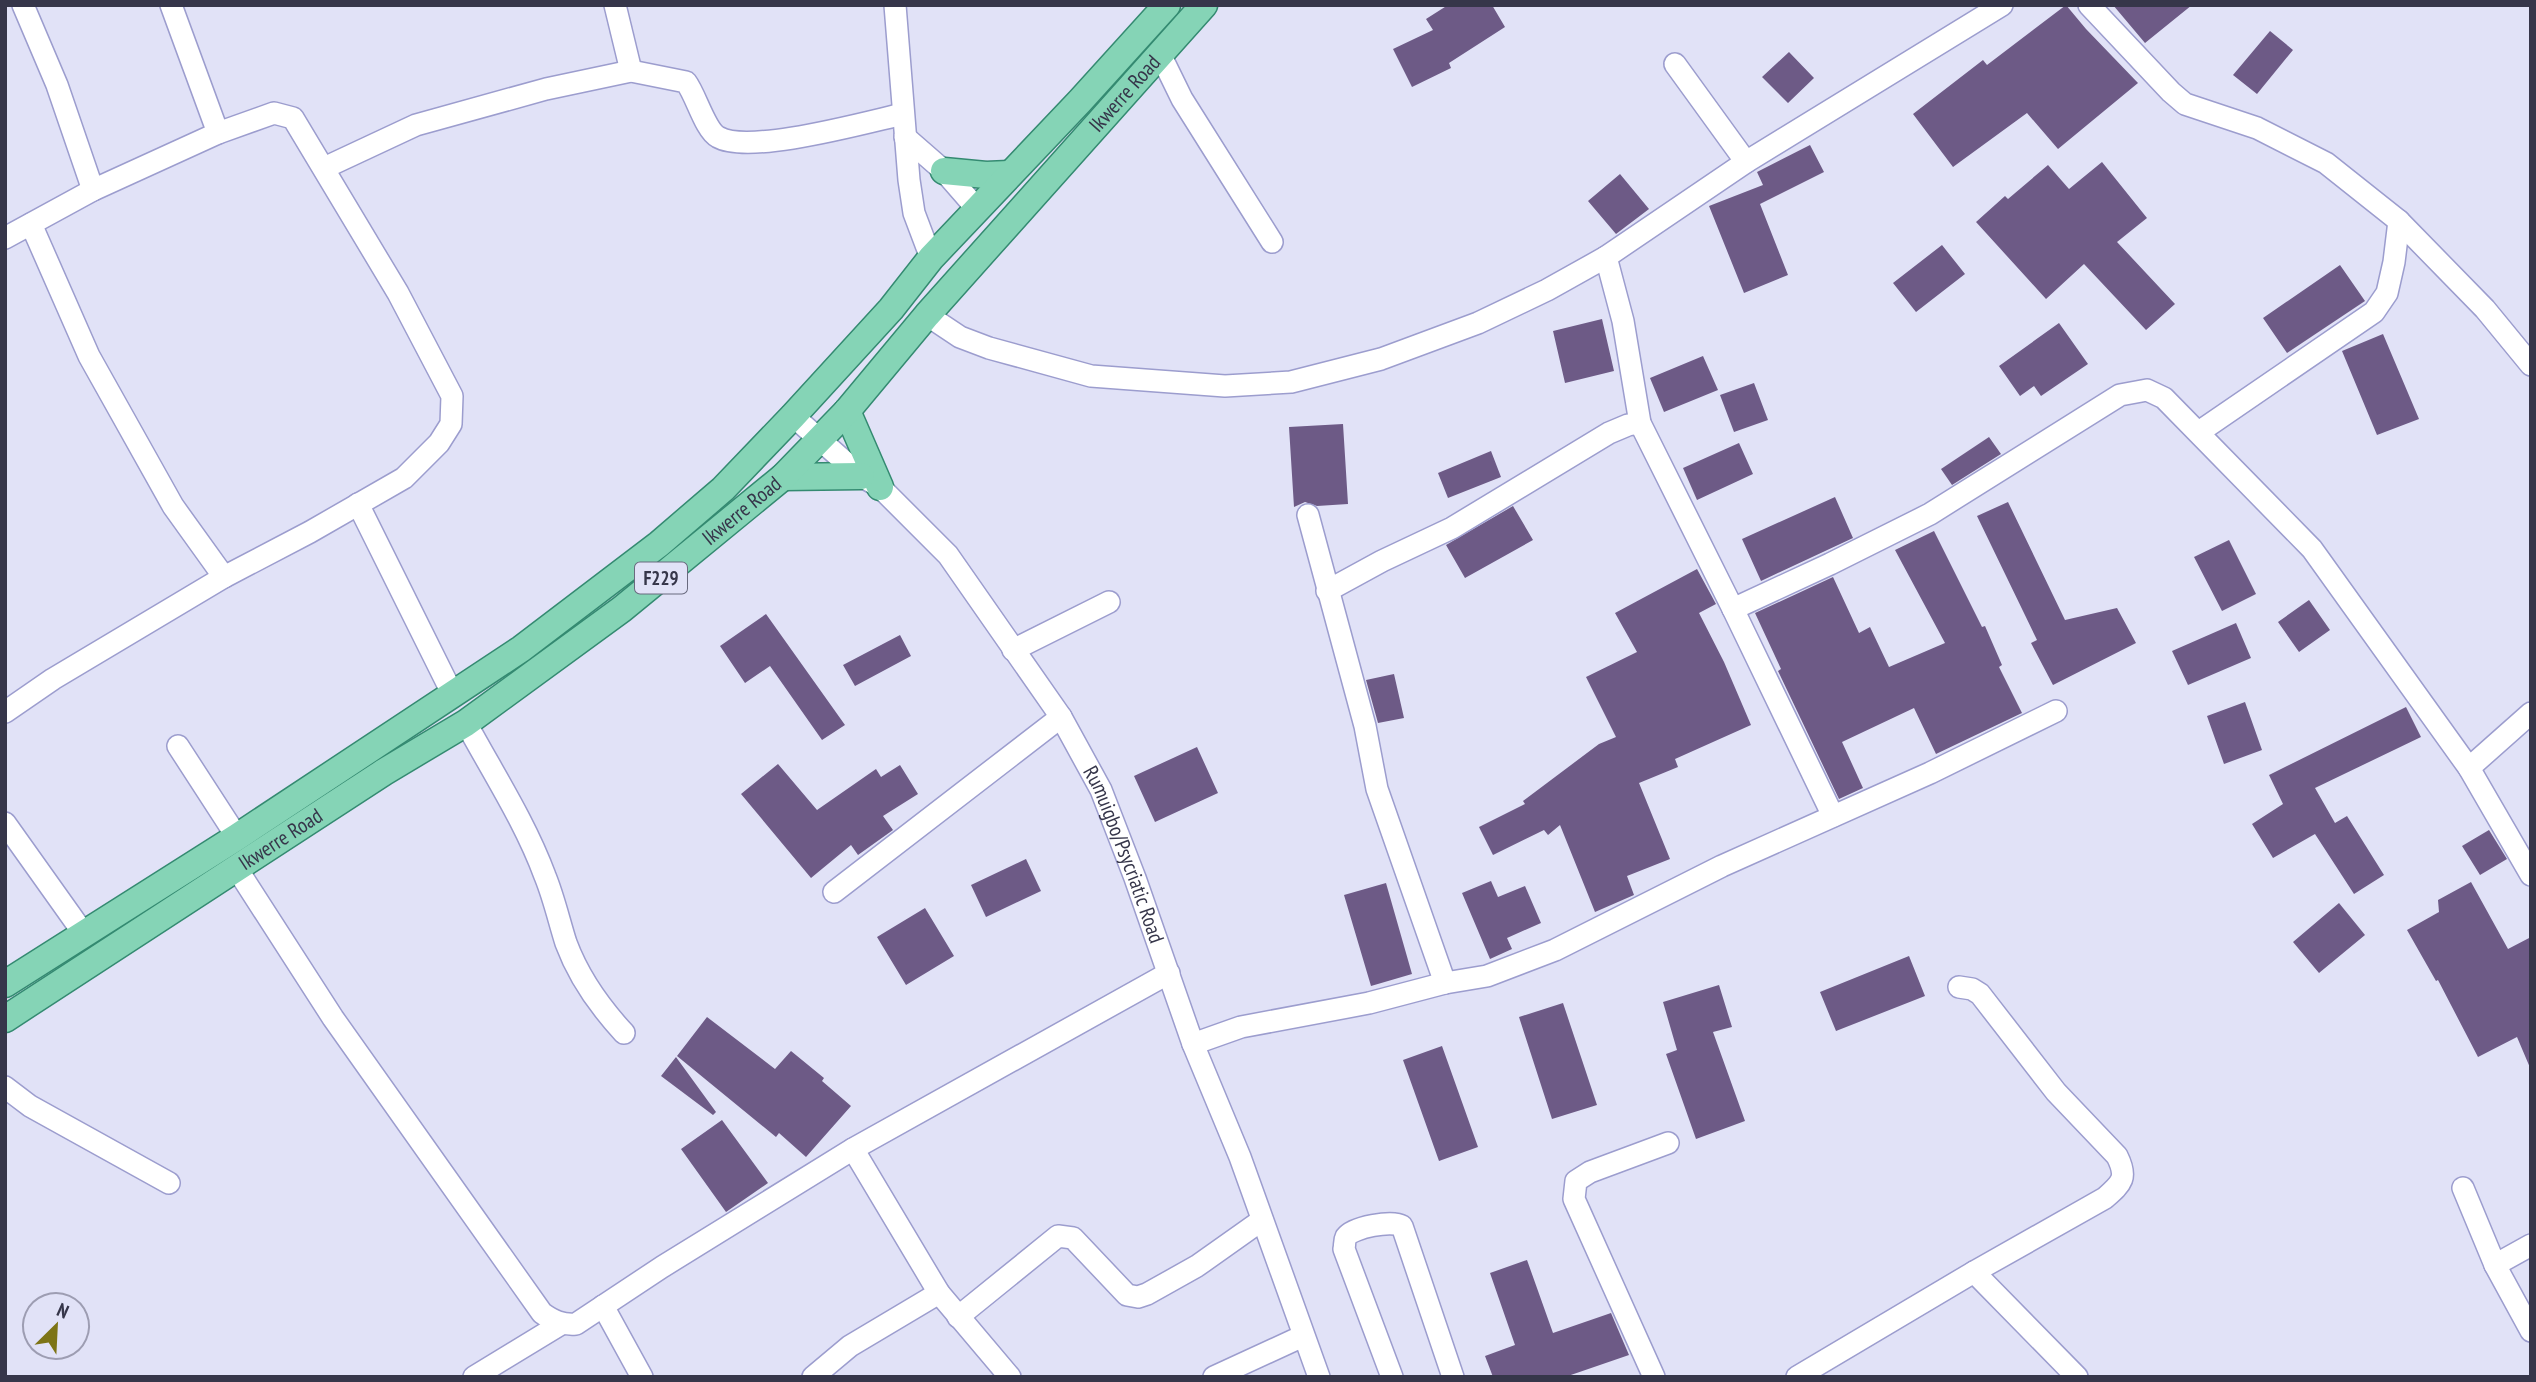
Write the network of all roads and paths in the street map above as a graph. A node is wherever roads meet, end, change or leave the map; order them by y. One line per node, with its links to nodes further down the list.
1 (23, 5): 19 (street)
2 (171, 5): 13 (street)
3 (615, 5): 11 (street)
4 (895, 5): 12 (street)
5 (1167, 5): 18 (main road, Ikwerre Road / F229)
6 (1203, 5): 9 (main road, Ikwerre Road / F229)
7 (2003, 5): 15 (street)
8 (2089, 5): 21 (street)
9 (1160, 54): 24 (street); 27 (main road, Ikwerre Road / F229)
10 (1675, 64): 15 (street)
11 (631, 71): 12 (street); 16 (street)
12 (903, 114): 14 (street)
13 (218, 133): 16 (street); 19 (street)
14 (905, 136): 17 (street); 26 (street)
15 (1746, 162): 25 (street)
16 (324, 168): 36 (street)
17 (944, 171): 18 (main road); 20 (street)
18 (1009, 174): 20 (main road, Ikwerre Road / F229)
19 (93, 190): 22 (street)
20 (978, 210): 26 (main road, Ikwerre Road / F229)
21 (2399, 221): 28 (street); 32 (street)
22 (31, 225): 23 (street); 38 (street)
23 (5, 238)
24 (1272, 242)
25 (1606, 257): 27 (street); 31 (street)
26 (931, 258): 30 (main road, Ikwerre Road / F229)
27 (927, 315): 29 (main road, Ikwerre Road / F229)
28 (2531, 365)
29 (847, 411): 33 (main road, Ikwerre Road / F229); 35 (main road)
30 (793, 416): 33 (street, Rumuigbo/Psycriatic Road); 43 (main road, Ikwerre Road / F229)
31 (1640, 423): 39 (street); 41 (street)
32 (2199, 432): 41 (street); 50 (street)
33 (818, 439): 34 (main road, Ikwerre Road / F229); 35 (street, Rumuigbo/Psycriatic Road)
34 (783, 477): 35 (main road); 48 (main road, Ikwerre Road / F229)
35 (871, 482): 42 (street, Rumuigbo/Psycriatic Road)
36 (358, 504): 38 (street); 43 (street)
37 (1308, 515): 39 (street)
38 (224, 577): 45 (street)
39 (1327, 591): 59 (street)
40 (1109, 602): 42 (street)
41 (1734, 608): 51 (street)
42 (1013, 650): 47 (street, Rumuigbo/Psycriatic Road)
43 (452, 693): 53 (main road, Ikwerre Road / F229)
44 (2056, 710): 51 (street)
45 (5, 712)
46 (2531, 713): 50 (street)
47 (1060, 717): 56 (street); 58 (street, Rumuigbo/Psycriatic Road)
48 (466, 723): 54 (main road, Ikwerre Road / F229); 63 (street)
49 (178, 746): 53 (street)
50 (2469, 768): 55 (street)
51 (1833, 816): 59 (street)
52 (5, 822): 57 (street)
53 (237, 837): 57 (main road, Ikwerre Road / F229)
54 (237, 869): 62 (main road, Ikwerre Road / F229); 77 (street)
55 (2531, 875)
56 (834, 892)
57 (83, 933): 60 (main road, Ikwerre Road / F229)
58 (1169, 973): 64 (street, Rumuigbo/Psycriatic Road); 67 (street)
59 (1445, 983): 64 (street)
60 (5, 984)
61 (1959, 987): 73 (street)
62 (5, 1019)
63 (624, 1033)
64 (1193, 1044): 70 (street, Rumuigbo/Psycriatic Road)
65 (5, 1087): 68 (street)
66 (1668, 1143): 88 (street)
67 (853, 1149): 74 (street); 75 (street)
68 (169, 1183)
69 (2463, 1188): 72 (street)
70 (1262, 1220): 76 (street); 79 (street, Rumuigbo/Psycriatic Road)
71 (2531, 1245): 72 (street)
72 (2495, 1265): 78 (street)
73 (1974, 1272): 89 (street); 90 (street)
74 (939, 1293): 76 (street); 82 (street)
75 (603, 1306): 77 (street); 81 (street)
76 (958, 1317): 83 (street)
77 (561, 1324): 80 (street)
78 (2531, 1331)
79 (1303, 1336): 84 (street); 85 (street, Rumuigbo/Psycriatic Road)
80 (474, 1377)
81 (642, 1377)
82 (813, 1377)
83 (1010, 1377)
84 (1214, 1377)
85 (1319, 1377)
86 (1392, 1377): 87 (street)
87 (1453, 1377)
88 (1654, 1377)
89 (1797, 1377)
90 (2077, 1377)

